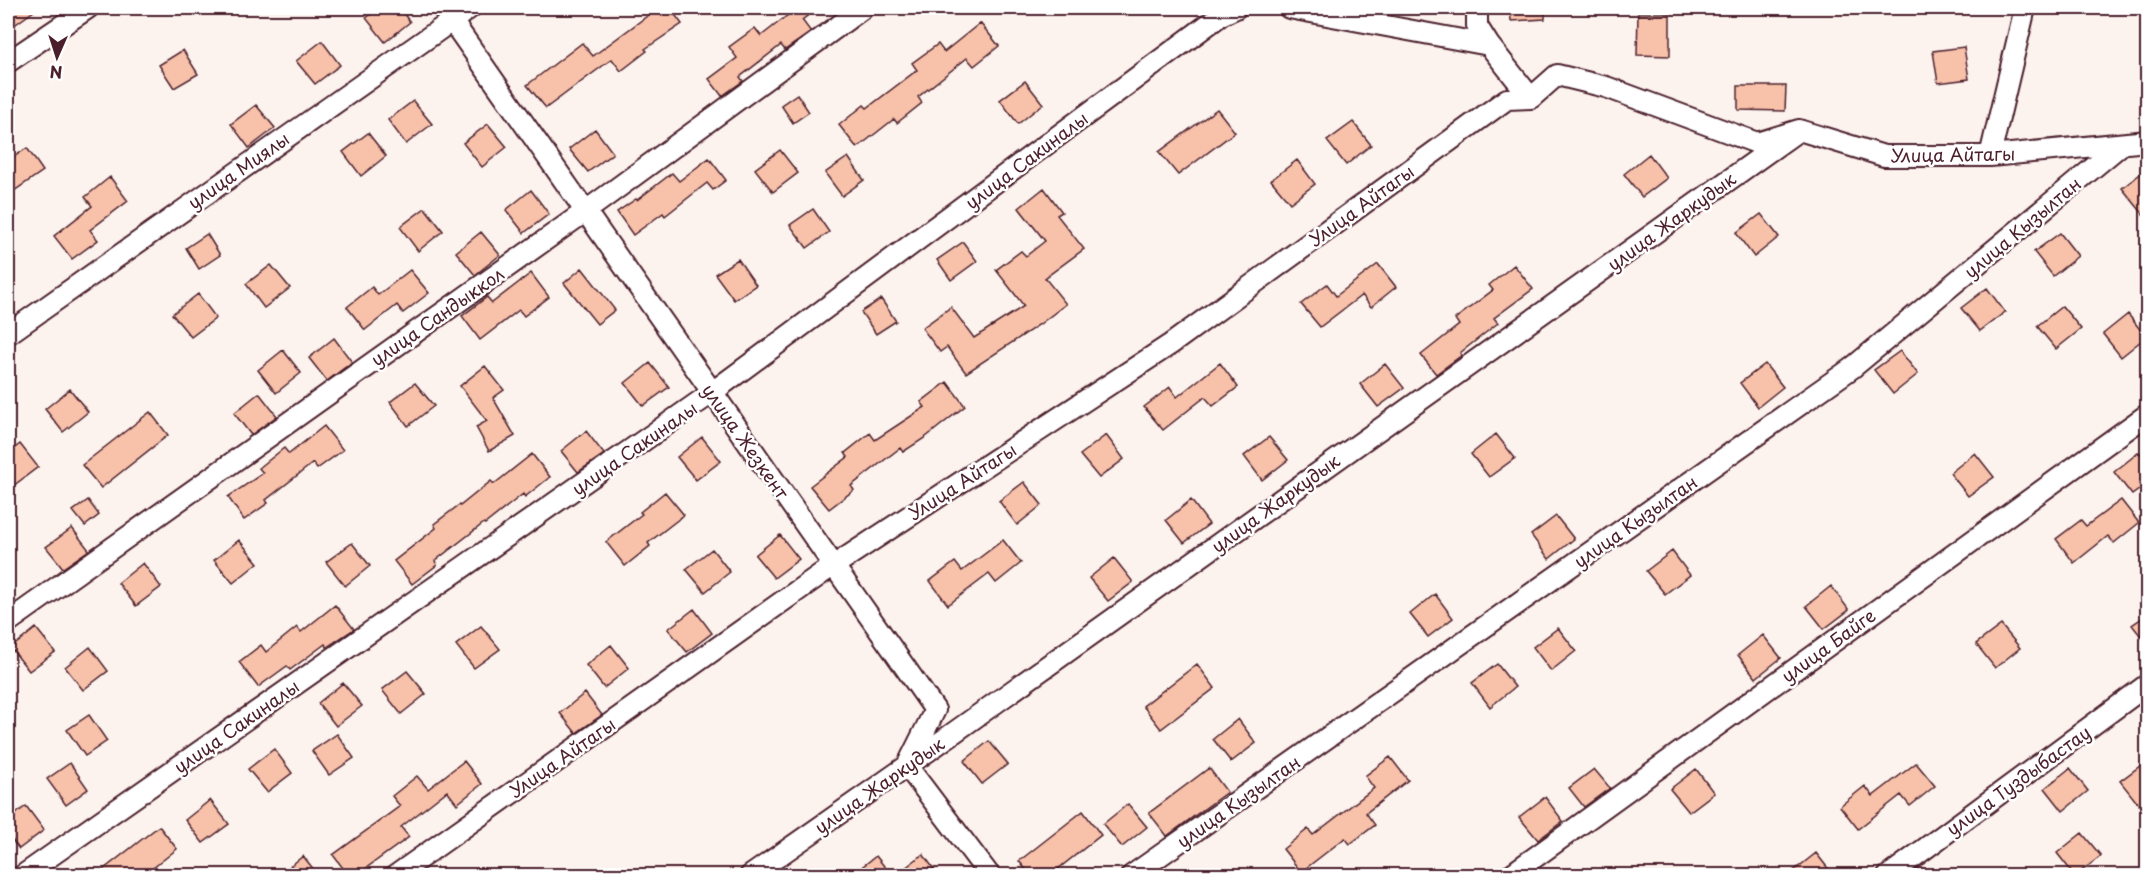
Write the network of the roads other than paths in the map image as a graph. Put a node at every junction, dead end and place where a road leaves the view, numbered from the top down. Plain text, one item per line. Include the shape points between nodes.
1 (88, 8) edge
2 (470, 8) edge
3 (863, 8) edge
4 (1236, 8) edge
5 (1289, 8) edge
6 (1477, 8) edge
7 (2025, 8) edge
8 (447, 13) edge
9 (1489, 45) junction
10 (8, 62) edge
11 (1531, 98) junction
12 (1799, 130) junction
13 (2148, 141) edge
14 (2122, 144) junction
15 (1990, 156) junction
16 (586, 211) junction
17 (8, 334) edge
18 (712, 392) junction
19 (2148, 414) edge
20 (834, 566) junction
21 (8, 622) edge
22 (2148, 684) edge
23 (907, 766) junction
24 (22, 876) edge
25 (395, 876) edge
26 (750, 876) edge
27 (990, 876) edge
28 (1131, 876) edge
29 (1509, 876) edge
30 (1888, 876) edge

1 - 10 street
2 - 8 street, улица Миялы
3 - 16 street, улица Сандыккол
4 - 18 street, улица Сакиналы via 1221,15
5 - 9 street
6 - 9 street via 1477,26
7 - 15 street
8 - 16 street, улица Жезкент
8 - 17 street, улица Миялы
9 - 11 street
11 - 12 street via 1557,75 1606,87 1757,143
11 - 20 street, Улица Айтагы via 1507,99 1171,344
12 - 15 street, Улица Айтагы via 1884,156
12 - 23 street, улица Жаркудык
13 - 14 street, Улица Айтагы
14 - 15 street, Улица Айтагы
14 - 28 street, улица Кызылтан via 1852,368
16 - 18 street, улица Жезкент
16 - 21 street, улица Сандыккол
18 - 20 street, улица Жезкент
18 - 24 street, улица Сакиналы
19 - 29 street, улица Байге
20 - 23 street, улица Жезкент via 935,710
20 - 25 street, Улица Айтагы
22 - 30 street, улица Туздыбастау
23 - 26 street, улица Жаркудык
23 - 27 street

